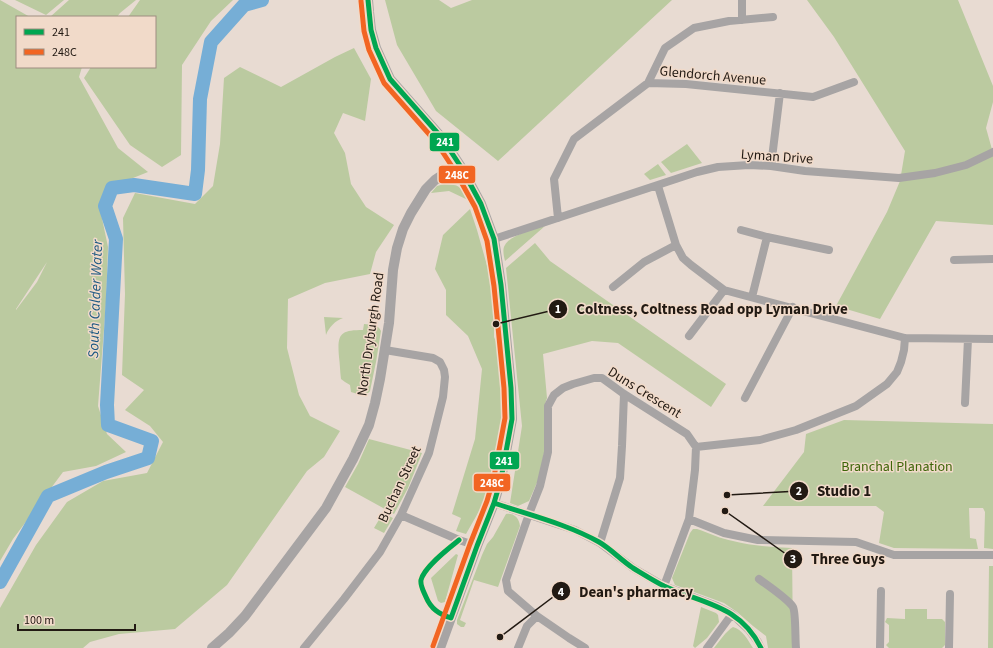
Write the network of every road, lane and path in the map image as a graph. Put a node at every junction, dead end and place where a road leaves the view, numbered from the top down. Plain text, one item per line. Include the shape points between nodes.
1 (368, 0) edge
2 (742, 0) edge
3 (774, 18) dead end
4 (742, 20) junction
5 (854, 82) dead end
6 (648, 83) junction
7 (780, 93) junction
8 (993, 152) edge
9 (771, 166) junction
10 (461, 167) junction
11 (658, 186) junction
12 (558, 218) junction
13 (741, 230) dead end
14 (767, 237) junction
15 (494, 239) junction
16 (676, 245) junction
17 (829, 250) dead end
18 (954, 260) dead end
19 (993, 260) edge
20 (613, 287) dead end
21 (724, 290) junction
22 (752, 297) junction
23 (793, 307) junction
24 (689, 336) dead end
25 (905, 338) junction
26 (968, 339) junction
27 (993, 339) edge
28 (385, 350) junction
29 (624, 394) junction
30 (745, 398) dead end
31 (965, 403) dead end
32 (696, 447) junction
33 (494, 503) junction
34 (530, 514) junction
35 (402, 515) junction
36 (689, 519) junction
37 (600, 543) junction
38 (477, 546) junction
39 (993, 555) edge
40 (759, 579) dead end
41 (664, 586) junction
42 (881, 591) dead end
43 (950, 594) dead end
44 (732, 614) junction
45 (537, 616) junction
46 (212, 648) edge
47 (304, 648) edge
48 (440, 648) edge
49 (518, 648) edge
50 (585, 648) edge
51 (707, 648) edge
52 (761, 648) edge
53 (796, 648) edge
54 (880, 648) edge
55 (949, 648) edge

1 - 10 street via 376,48 390,79 442,138
2 - 4 street
3 - 4 street
4 - 6 street via 729,20 694,28 665,48
5 - 7 street, Glendorch Avenue via 813,97
6 - 7 street, Glendorch Avenue
6 - 12 street, Glendorch Avenue via 574,139 554,179
7 - 9 street
8 - 9 street, Lyman Drive via 966,165 899,178 805,172
9 - 11 street, Lyman Drive via 750,164 718,167
10 - 15 street via 481,204
10 - 28 street, North Dryburgh Road via 444,174 426,189 403,229 393,270
11 - 12 street, Lyman Drive
11 - 16 street
12 - 15 street, Lyman Drive
13 - 14 street
14 - 17 street
14 - 22 street
15 - 33 street via 501,285 512,419 501,480
16 - 20 street via 644,262
16 - 21 street via 683,258
18 - 19 street
21 - 22 street
21 - 24 street
22 - 23 street
23 - 25 street
23 - 30 street
25 - 26 street
25 - 32 street via 897,372 887,384 856,406 796,430 760,440
26 - 27 street
26 - 31 street
28 - 35 street, Buchan Street via 433,358 440,362 445,377 443,397 429,453
28 - 46 street, North Dryburgh Road via 369,425 326,508 245,616
29 - 32 street, Duns Crescent via 687,434
29 - 34 street, Duns Crescent via 602,378 594,378 563,388 554,395 548,406 548,452
29 - 37 street via 620,478
32 - 36 street
33 - 34 street
33 - 38 street
34 - 37 street via 575,530
34 - 45 street, Duns Crescent via 506,580 508,591
35 - 38 street
35 - 47 street, Buchan Street via 380,552
36 - 39 street via 724,533 758,540 856,542 894,555
36 - 41 street
37 - 41 street via 633,568
38 - 48 street
40 - 53 street via 793,608
41 - 44 street
42 - 54 street
43 - 55 street
44 - 51 street
44 - 52 street via 749,630
45 - 49 street via 527,626
45 - 50 street, Duns Crescent

